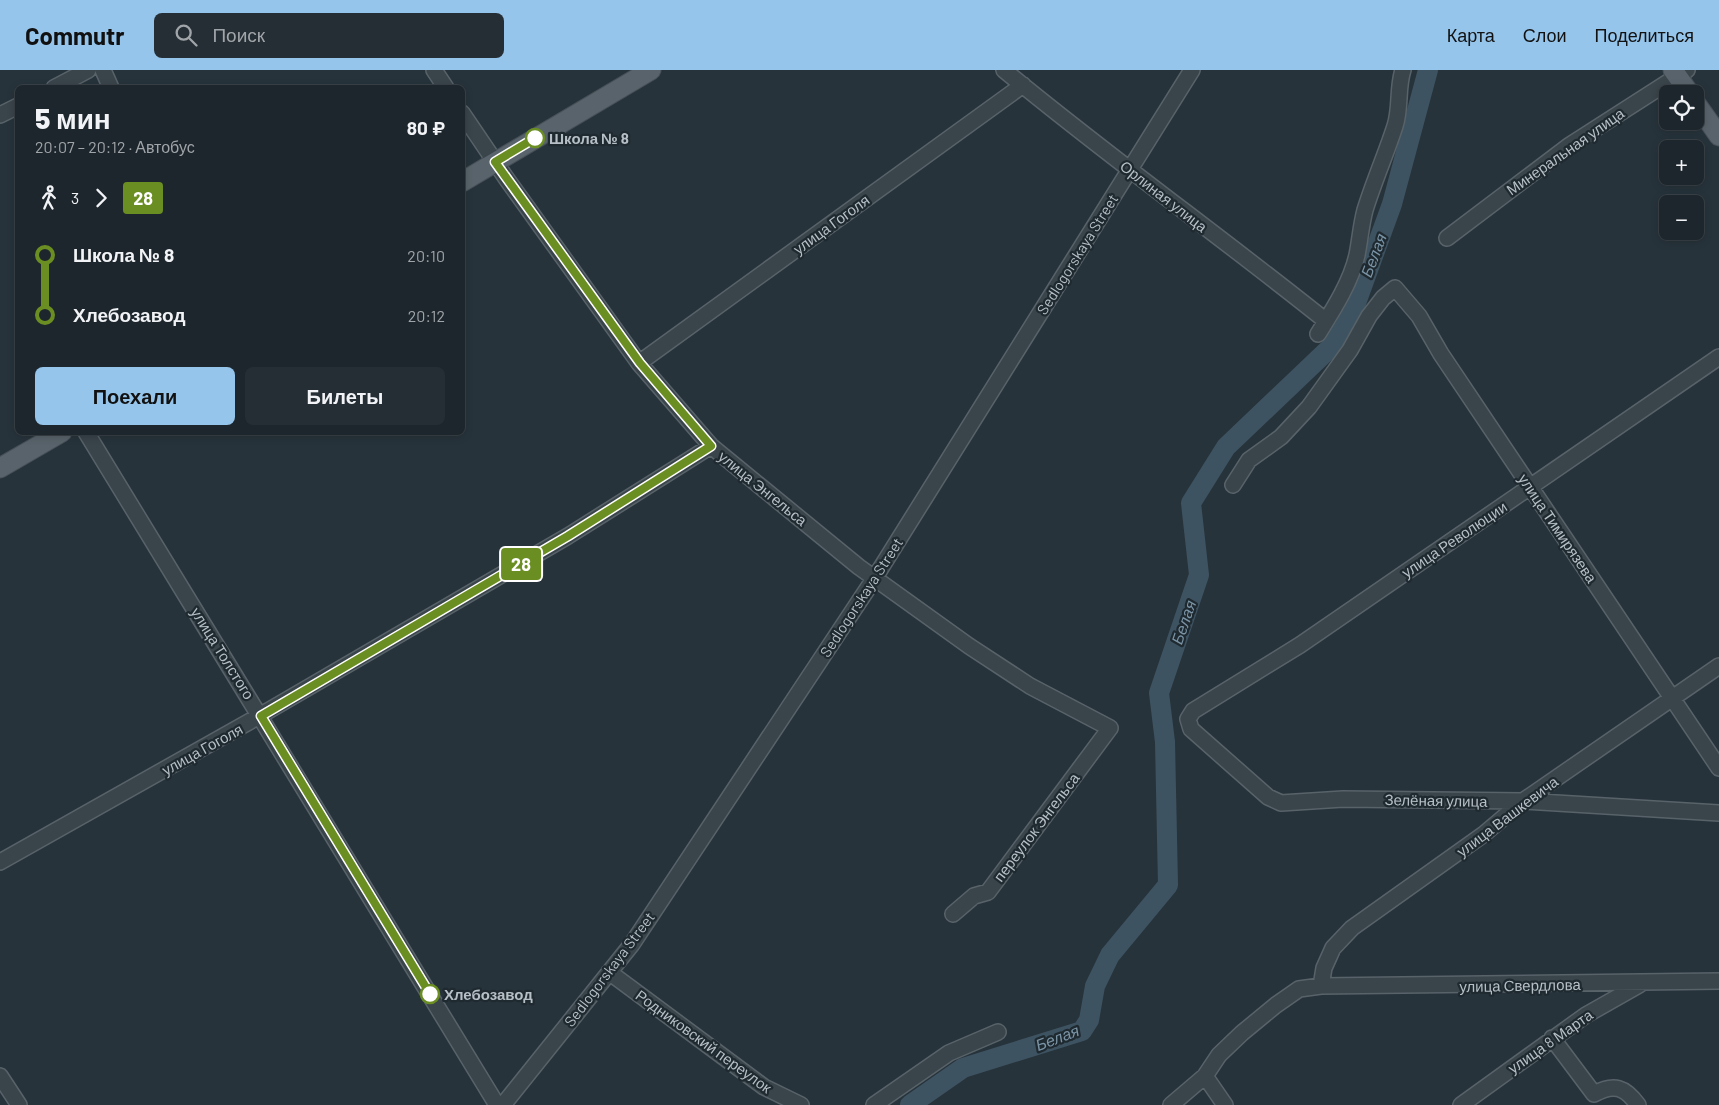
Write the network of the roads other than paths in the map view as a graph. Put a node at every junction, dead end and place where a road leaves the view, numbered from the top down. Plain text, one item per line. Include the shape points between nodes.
1 (88, 70) edge
2 (102, 70) edge
3 (434, 70) edge
4 (651, 70) edge
5 (1004, 70) edge
6 (1192, 70) edge
7 (1403, 70) edge
8 (1679, 72) edge
9 (60, 85) edge
10 (110, 85) edge
11 (444, 85) edge
12 (1686, 85) edge
13 (1023, 86) junction
14 (15, 108) edge
15 (0, 115) edge
16 (1704, 115) edge
17 (465, 117) edge
18 (1719, 136) edge
19 (495, 162) junction
20 (1130, 170) junction
21 (465, 180) edge
22 (1447, 238) dead end
23 (1719, 357) edge
24 (640, 363) junction
25 (57, 435) edge
26 (88, 435) edge
27 (711, 446) junction
28 (0, 468) edge
29 (1233, 485) dead end
30 (1530, 487) junction
31 (874, 579) junction
32 (1719, 666) edge
33 (1672, 698) junction
34 (261, 716) junction
35 (1188, 719) joint
36 (1110, 728) joint
37 (1719, 768) edge
38 (1523, 802) junction
39 (1719, 813) edge
40 (0, 862) edge
41 (952, 914) dead end
42 (609, 972) junction
43 (1719, 981) edge
44 (1642, 983) junction
45 (1321, 986) junction
46 (998, 1032) dead end
47 (1552, 1038) junction
48 (0, 1076) edge
49 (1205, 1076) junction
50 (19, 1105) edge
51 (497, 1105) edge
52 (503, 1105) edge
53 (801, 1105) edge
54 (874, 1105) edge
55 (1171, 1105) edge
56 (1225, 1105) edge
57 (1461, 1105) edge
58 (1638, 1105) edge

1 - 9 street
2 - 10 street
3 - 11 street
4 - 19 main road
5 - 13 street, Орлиная улица
6 - 20 street, Sedlogorskaya Street
7 - 20 street, Орлиная улица via 1398,84 1395,125 1365,209 1357,255 1322,327
8 - 12 main road
8 - 22 street, Минеральная улица via 1570,145
13 - 20 street, Орлиная улица
13 - 24 street, улица Гоголя
14 - 15 street
16 - 18 main road
17 - 19 street, улица Энгельса
19 - 21 main road
19 - 24 street, улица Энгельса
20 - 31 street, Sedlogorskaya Street
23 - 30 street, улица Революции
24 - 27 street, улица Энгельса
25 - 28 main road
26 - 34 street, улица Толстого
27 - 31 street, улица Энгельса
27 - 34 street, улица Гоголя via 568,536
29 - 30 street, улица Тимирязева via 1249,460 1281,437 1309,408 1350,350 1369,316 1395,288 1419,316
30 - 33 street, улица Тимирязева
30 - 35 street, улица Революции via 1300,645 1193,711
31 - 36 street, улица Энгельса via 1021,680
31 - 42 street, Sedlogorskaya Street via 632,944
32 - 33 street, улица Вашкевича
33 - 37 street, улица Тимирязева
33 - 38 street, улица Вашкевича
34 - 40 street, улица Гоголя
34 - 51 street, улица Толстого
35 - 38 street, Зелёная улица via 1191,729 1268,798 1281,803 1343,799
36 - 41 street, переулок Энгельса via 988,892 974,896
38 - 39 street, Зелёная улица
38 - 45 street, улица Вашкевича via 1484,834 1352,928 1333,948 1324,968
42 - 52 street, Sedlogorskaya Street
42 - 53 street, Родниковский переулок via 764,1087
43 - 44 street, улица Свердлова
44 - 45 street, улица Свердлова
44 - 47 street, улица 8 Марта via 1606,1002
45 - 49 street, улица Свердлова via 1299,989 1276,1005 1218,1055
46 - 54 street via 949,1052
47 - 57 street, улица 8 Марта
47 - 58 street via 1594,1094 1607,1087 1618,1088 1628,1093
48 - 50 street
49 - 55 street, улица Свердлова
49 - 56 street

